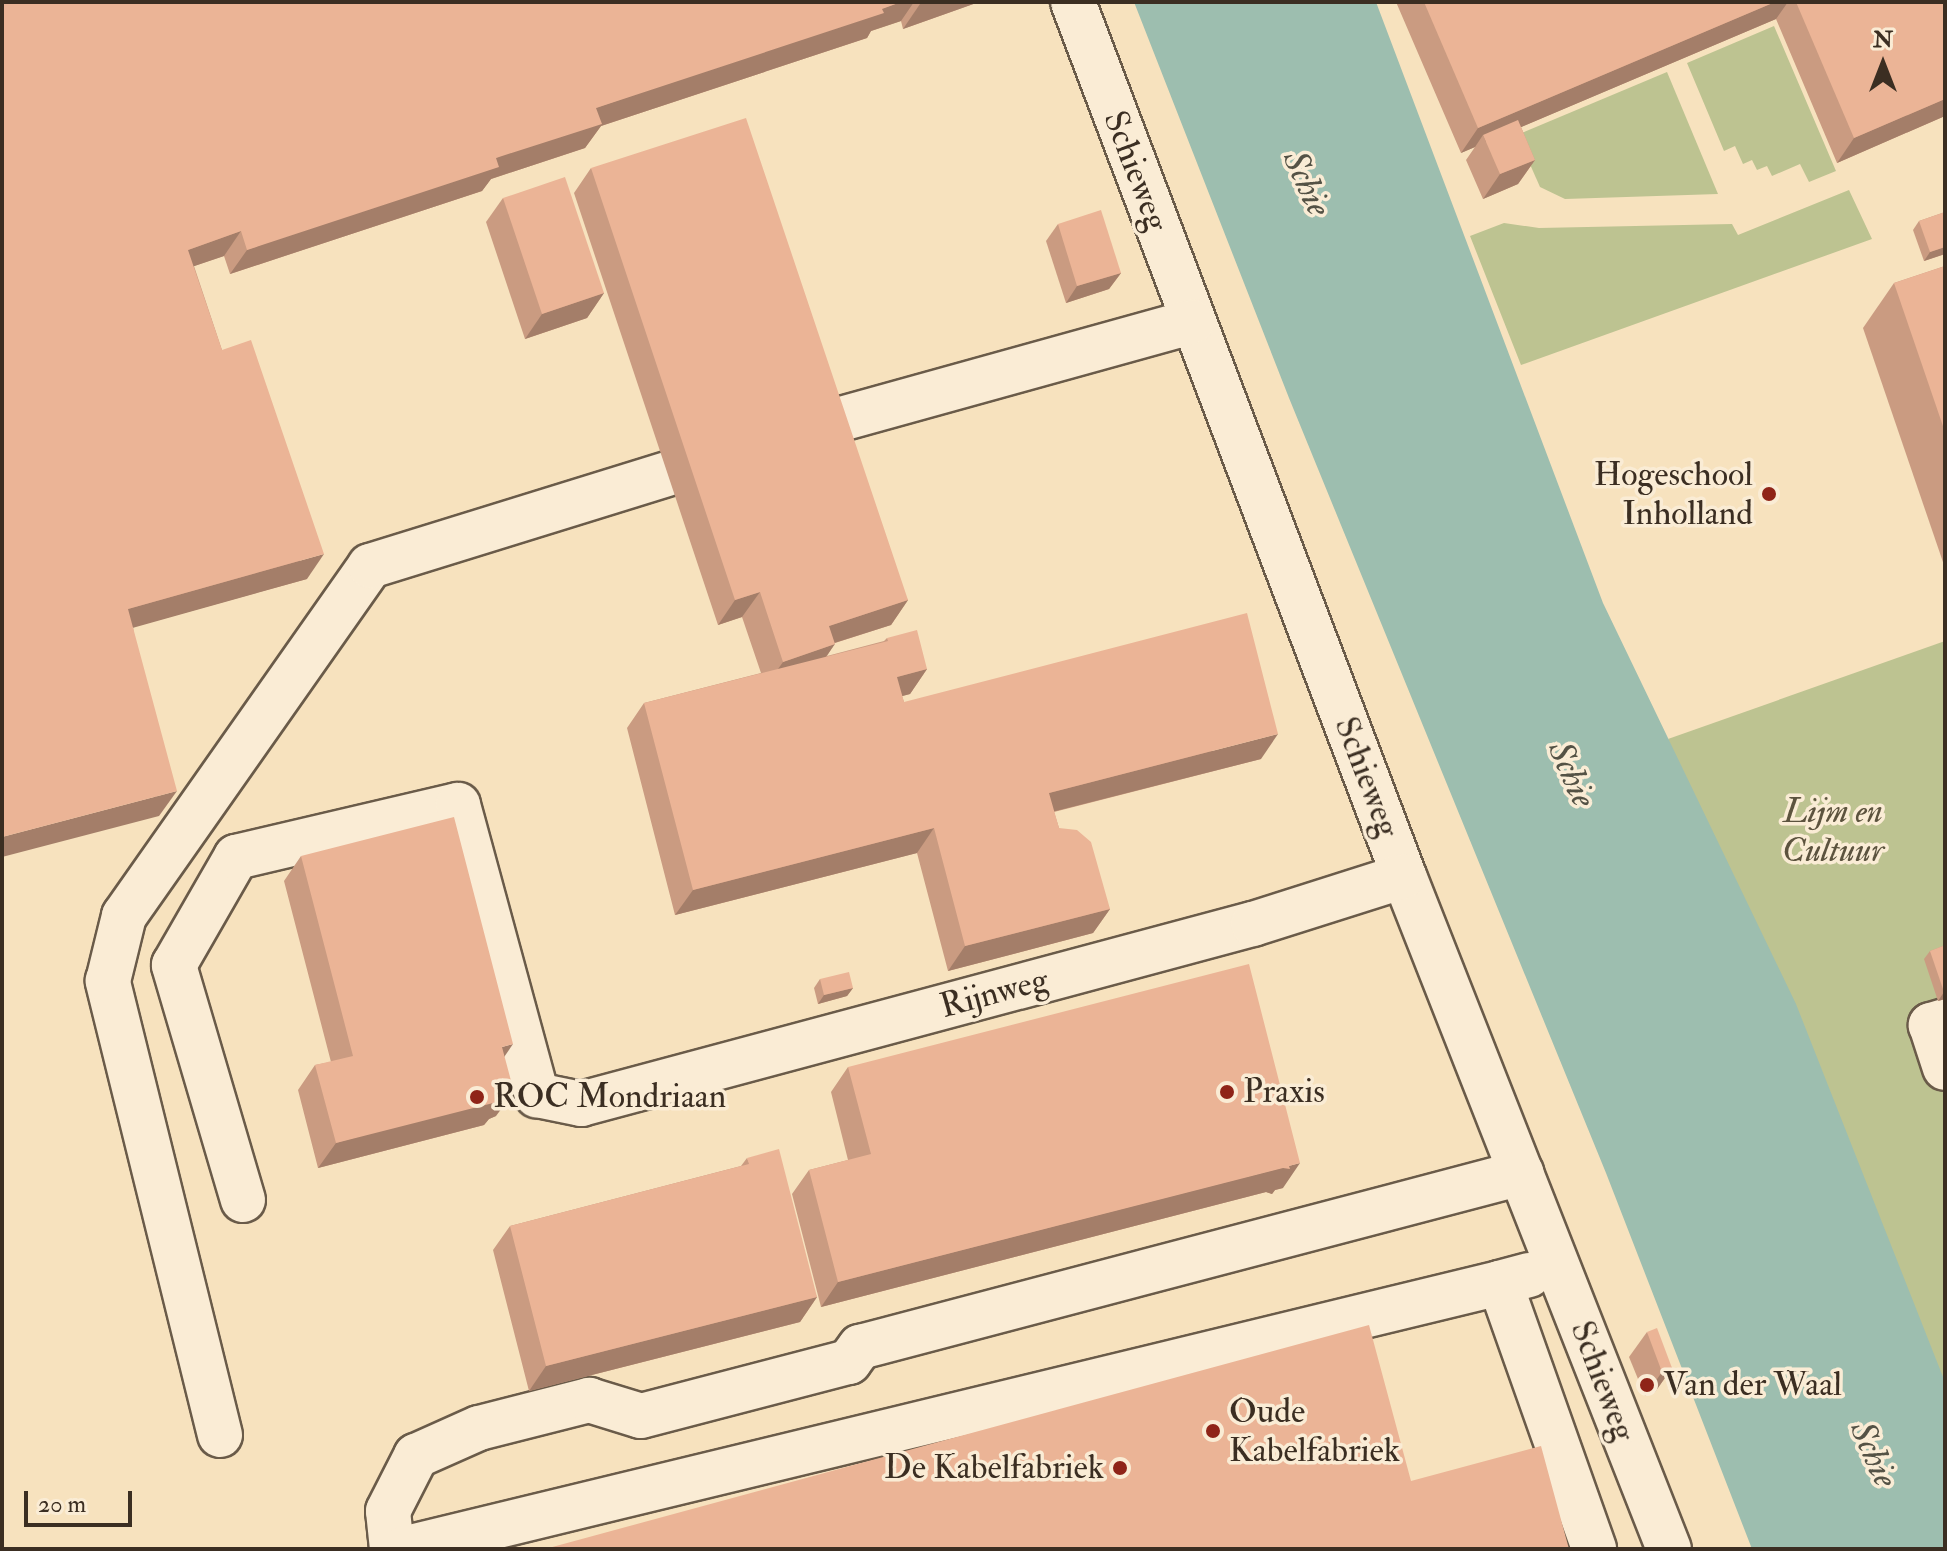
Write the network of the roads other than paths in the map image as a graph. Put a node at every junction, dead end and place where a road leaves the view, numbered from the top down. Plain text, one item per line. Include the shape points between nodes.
1 (1073, 2) edge
2 (1192, 322) junction
3 (823, 424) edge
4 (667, 474) dead end
5 (1404, 876) junction
6 (1945, 1021) edge
7 (1945, 1068) edge
8 (1521, 1173) junction
9 (243, 1200) dead end
10 (1558, 1267) junction
11 (1500, 1283) junction
12 (220, 1435) dead end
13 (821, 1450) junction
14 (831, 1492) edge
15 (392, 1549) edge
16 (403, 1549) edge
17 (1594, 1549) edge
18 (1669, 1549) edge

1 - 2 street, Schieweg
2 - 3 street
2 - 5 street, Schieweg
4 - 12 street via 370,566 124,916 108,981
5 - 8 street, Schieweg
5 - 9 street, Rijnweg via 1253,924 581,1104 537,1095 458,805 236,857 174,965
6 - 7 street via 1931,1025
8 - 10 street, Schieweg
8 - 15 street via 860,1347 849,1362 641,1416 589,1400 479,1428 416,1456 388,1511
10 - 11 street
10 - 18 street, Schieweg
11 - 13 street
11 - 17 street
13 - 14 street
13 - 16 street

